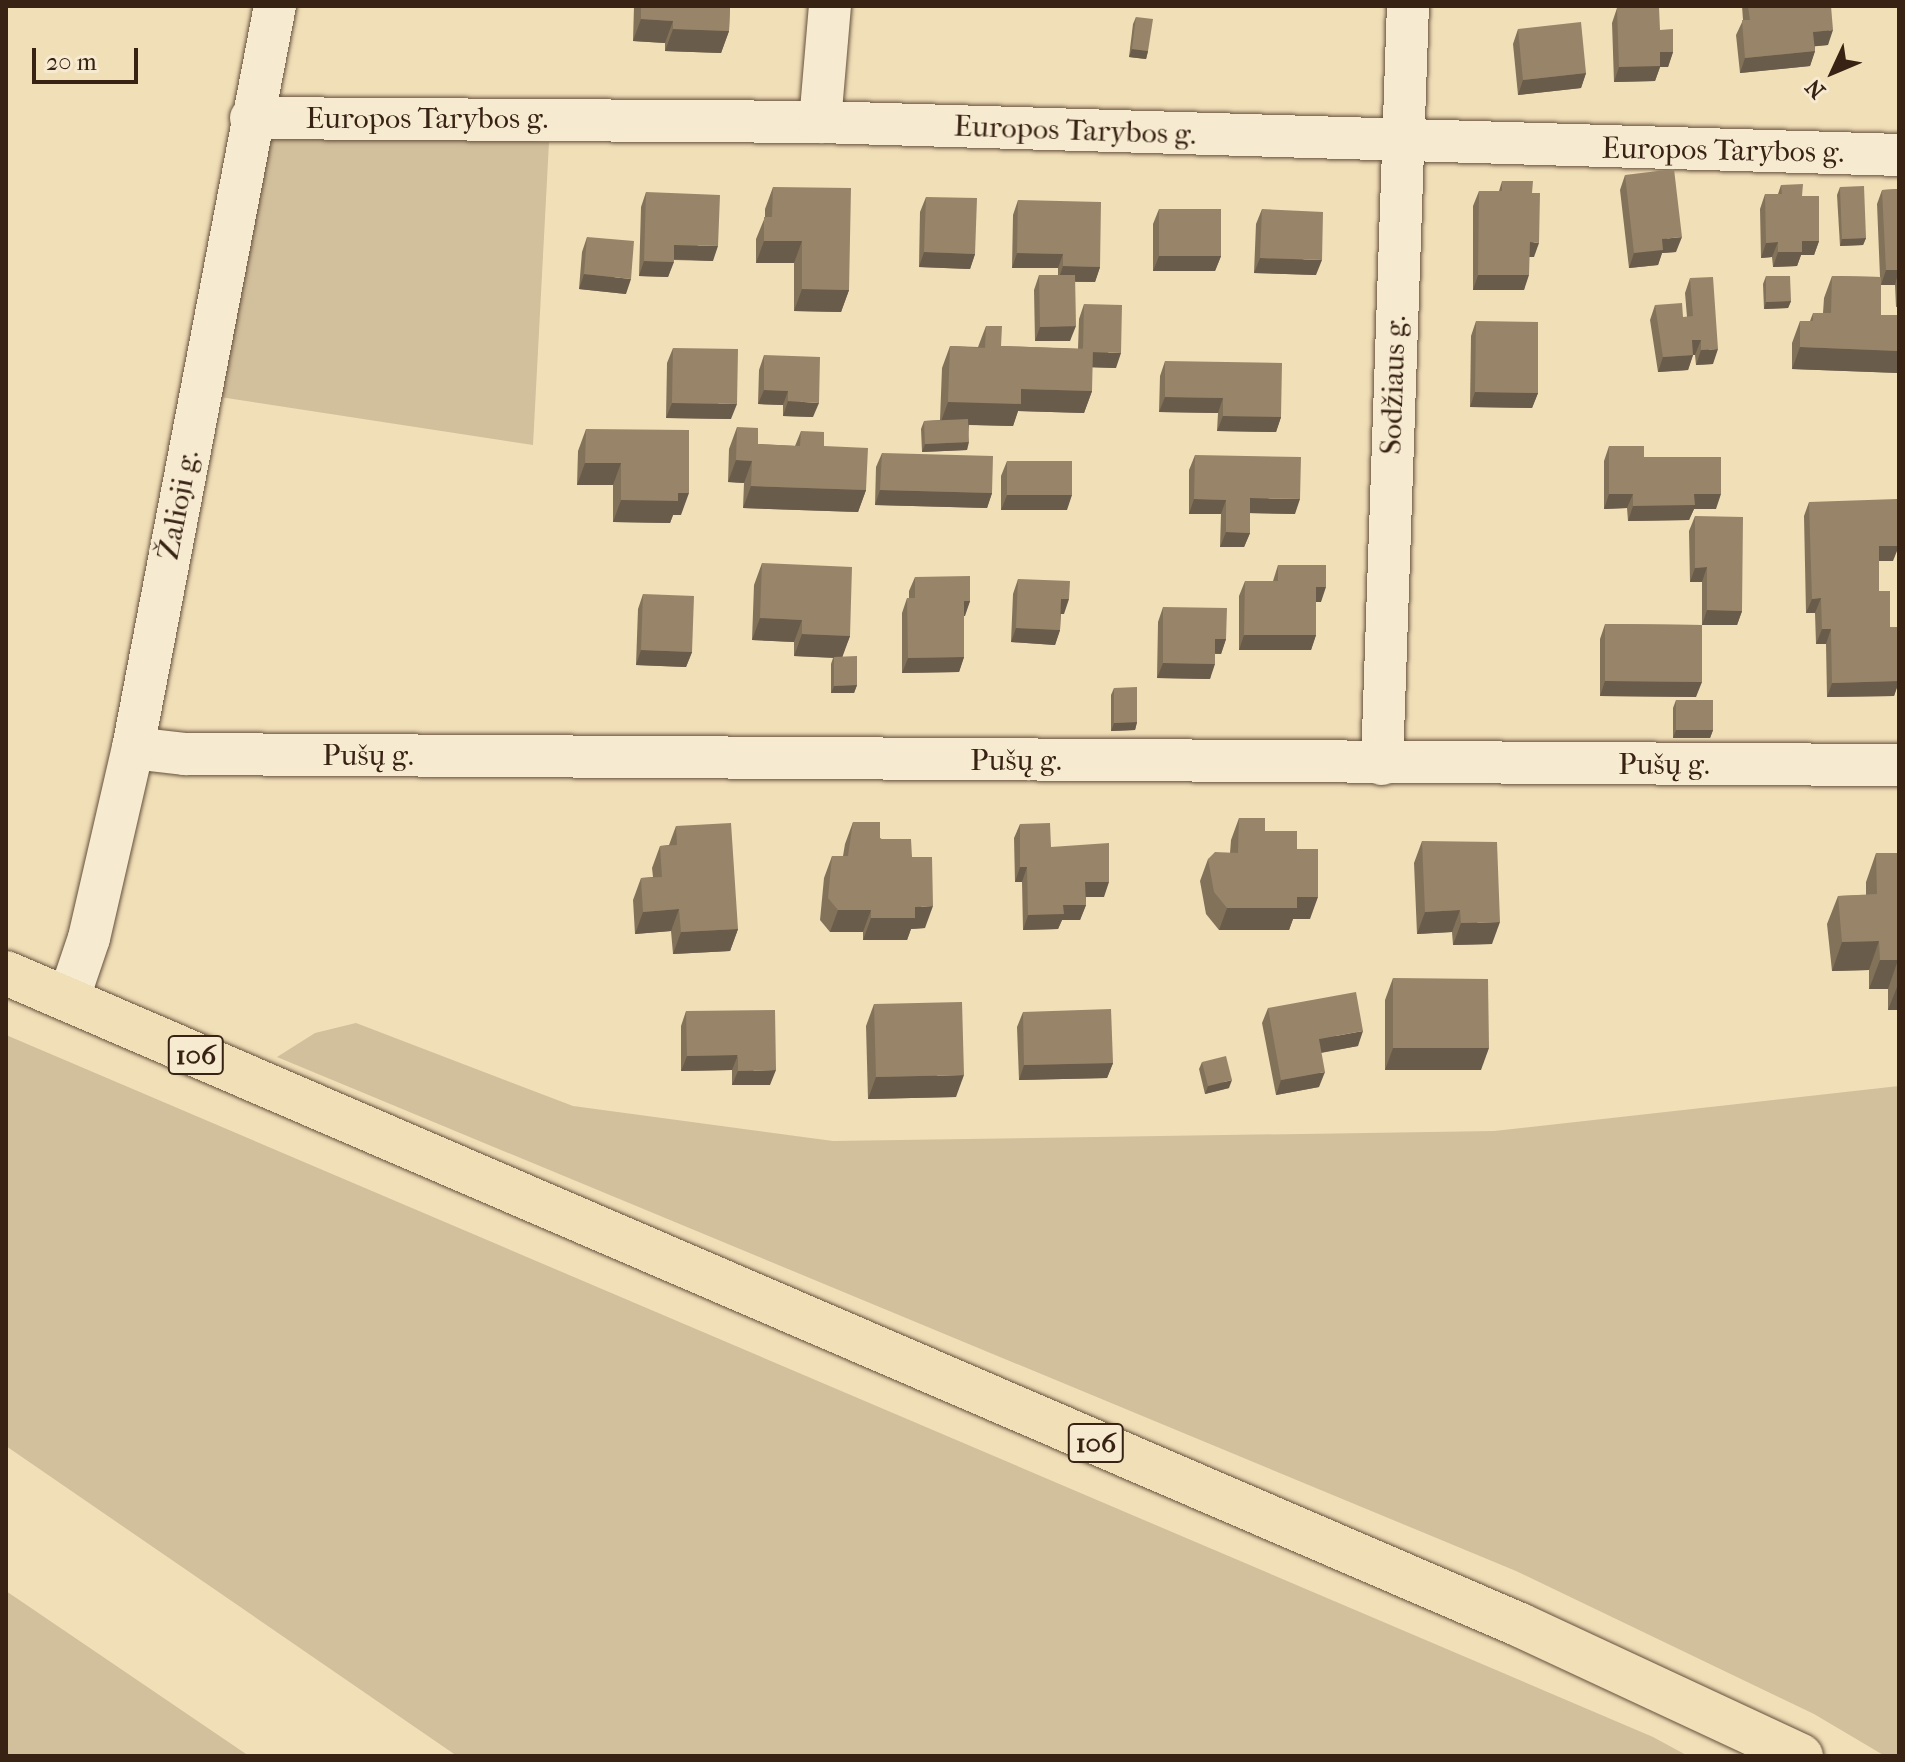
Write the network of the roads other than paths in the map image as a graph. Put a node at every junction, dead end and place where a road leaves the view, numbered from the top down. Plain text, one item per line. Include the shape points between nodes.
1 (275, 6) edge
2 (830, 6) edge
3 (1408, 6) edge
4 (251, 118) junction
5 (820, 122) junction
6 (1402, 144) junction
7 (1899, 155) edge
8 (133, 748) junction
9 (1382, 764) junction
10 (1899, 765) edge
11 (6, 973) edge
12 (68, 1000) junction
13 (1801, 1756) edge

1 - 4 street, Žalioji g.
2 - 5 street
3 - 6 street, Sodžiaus g.
4 - 5 street, Europos Tarybos g.
4 - 8 street, Žalioji g.
5 - 6 street, Europos Tarybos g.
6 - 7 street, Europos Tarybos g.
6 - 9 street, Sodžiaus g.
8 - 9 street, Pušų g. via 185,754
8 - 12 street, Žalioji g. via 89,938
9 - 10 street, Pušų g.
11 - 12 main road, 106
12 - 13 main road, 106 via 1520,1625

